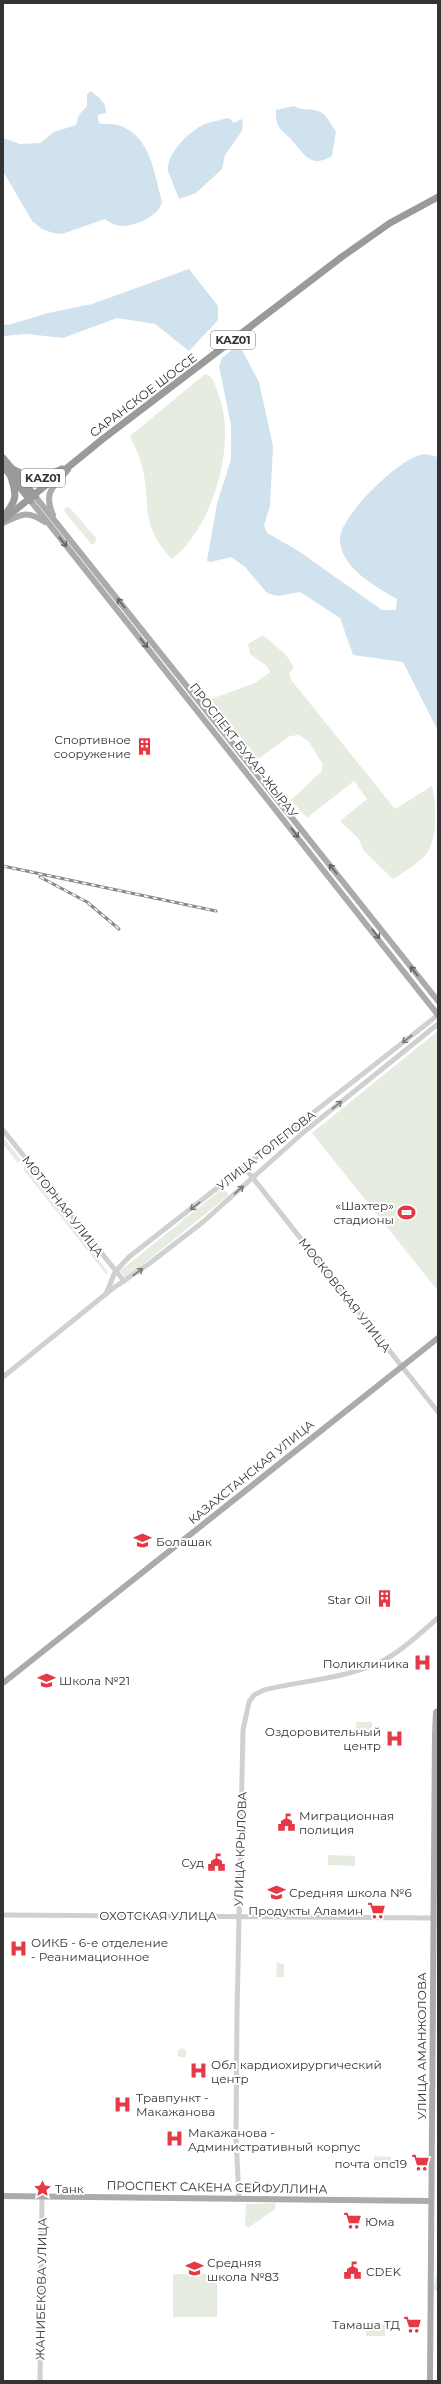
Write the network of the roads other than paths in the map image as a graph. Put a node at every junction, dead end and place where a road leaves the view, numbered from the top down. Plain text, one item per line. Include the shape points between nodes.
1 (438, 197) edge
2 (3, 458) edge
3 (73, 464) junction
4 (3, 466) edge
5 (11, 472) junction
6 (33, 498) junction
7 (3, 517) edge
8 (3, 522) edge
9 (56, 522) junction
10 (49, 524) junction
11 (320, 859) junction
12 (438, 1001) edge
13 (438, 1015) edge
14 (438, 1024) edge
15 (3, 1130) edge
16 (245, 1168) junction
17 (253, 1178) junction
18 (115, 1272) junction
19 (124, 1281) junction
20 (106, 1294) junction
21 (438, 1338) edge
22 (401, 1367) junction
23 (3, 1377) edge
24 (438, 1412) edge
25 (438, 1618) edge
26 (3, 1683) edge
27 (437, 1711) edge
28 (3, 1915) edge
29 (238, 1916) junction
30 (433, 1918) junction
31 (3, 2196) edge
32 (42, 2196) junction
33 (239, 2198) junction
34 (431, 2201) junction
35 (40, 2381) edge
36 (430, 2381) edge

1 - 3 highway, САРАНСКОЕ ШОССЕ / KAZ01 via 390,223 343,256
2 - 5 highway, KАZ01
3 - 5 highway, KАZ01 via 39,479
3 - 6 highway, САРАНСКОЕ ШОССЕ / KAZ01
3 - 9 main road via 49,492 48,502
4 - 5 highway, KАZ01
5 - 6 highway, KАZ01
5 - 7 highway via 16,493 14,503
6 - 8 highway, САРАНСКОЕ ШОССЕ
6 - 9 main road, ПРОСПЕКТ БУХАР-ЖЫРАУ
6 - 10 main road, ПРОСПЕКТ БУХАР-ЖЫРАУ
8 - 10 main road via 23,514 34,515
11 -> 9 main road, ПРОСПЕКТ БУХАР-ЖЫРАУ
10 -> 11 main road, ПРОСПЕКТ БУХАР-ЖЫРАУ
12 -> 11 main road, ПРОСПЕКТ БУХАР-ЖЫРАУ
11 -> 13 main road, ПРОСПЕКТ БУХАР-ЖЫРАУ
13 -> 16 street, УЛИЦА ТОЛЕПОВА
17 -> 14 street, УЛИЦА ТОЛЕПОВА via 305,1131
15 - 18 street, МОТОРНАЯ УЛИЦА
16 - 17 street, МОСКОВСКАЯ УЛИЦА
16 -> 18 street, УЛИЦА ТОЛЕПОВА via 129,1257
19 -> 17 street, УЛИЦА ТОЛЕПОВА via 203,1222
17 - 22 street, МОСКОВСКАЯ УЛИЦА
18 - 19 street, МОТОРНАЯ УЛИЦА
18 - 20 street, УЛИЦА ТОЛЕПОВА
19 - 20 street, УЛИЦА ТОЛЕПОВА
20 - 23 street, УЛИЦА ТОЛЕПОВА
21 - 22 main road, КАЗАХСТАНСКАЯ УЛИЦА
22 - 24 street, МОСКОВСКАЯ УЛИЦА
22 - 26 main road, КАЗАХСТАНСКАЯ УЛИЦА
25 - 29 street, УЛИЦА КРЫЛОВА via 394,1654 374,1665 264,1690 251,1699 245,1712 243,1730
27 - 30 main road, УЛИЦА АМАНЖОЛОВА
28 - 29 street, ОХОТСКАЯ УЛИЦА
29 - 30 street, ОХОТСКАЯ УЛИЦА
29 - 33 street, УЛИЦА КРЫЛОВА via 236,2138
30 - 34 main road, УЛИЦА АМАНЖОЛОВА
31 - 32 main road, ПРОСПЕКТ САКЕНА СЕЙФУЛЛИНА
32 - 33 main road, ПРОСПЕКТ САКЕНА СЕЙФУЛЛИНА
32 - 35 street, ЖАНИБЕКОВА УЛИЦА
33 - 34 main road, ПРОСПЕКТ САКЕНА СЕЙФУЛЛИНА
34 - 36 main road, УЛИЦА АМАНЖОЛОВА

